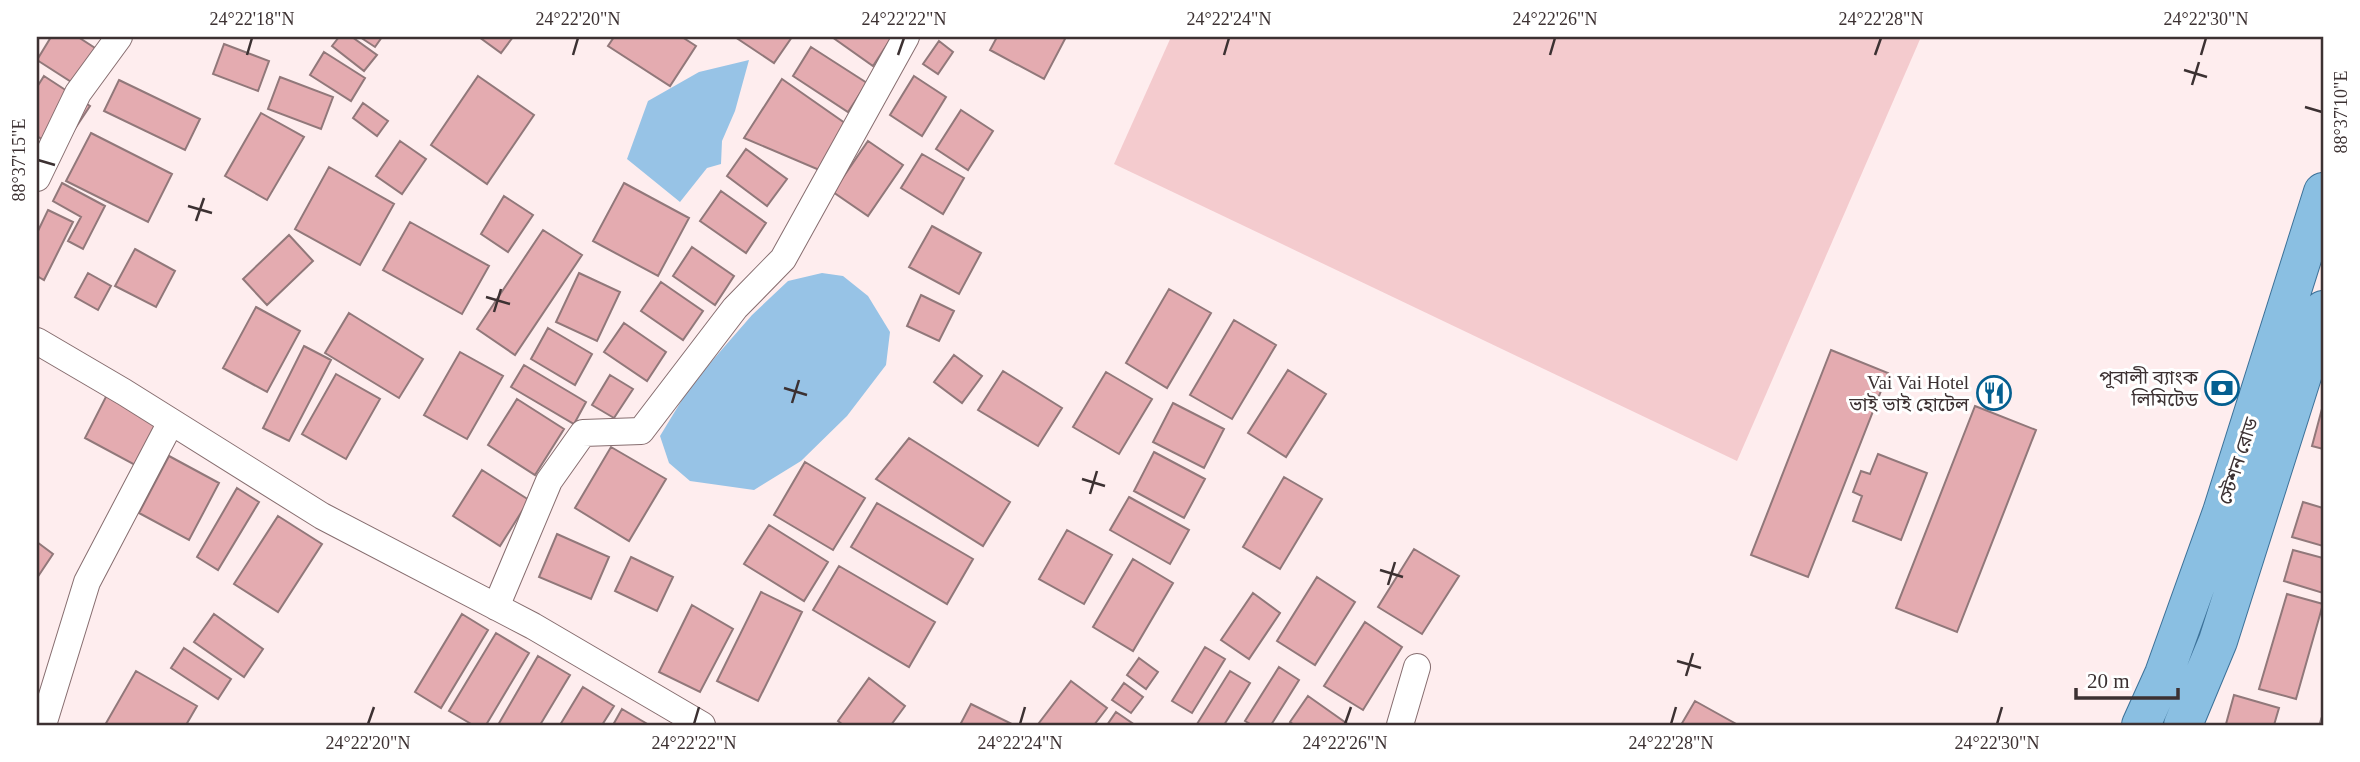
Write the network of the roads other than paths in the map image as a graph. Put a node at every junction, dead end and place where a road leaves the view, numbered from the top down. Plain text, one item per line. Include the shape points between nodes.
1 (119, 37) edge
2 (906, 37) edge
3 (37, 178) edge
4 (2323, 192) edge
5 (2323, 310) edge
6 (37, 341) edge
7 (171, 422) junction
8 (496, 607) junction
9 (1417, 667) dead end
10 (43, 725) edge
11 (702, 725) edge
12 (1400, 725) edge
13 (2141, 725) edge
14 (2183, 725) edge

1 - 3 street via 78,93
2 - 8 street via 783,259 735,308 641,431 583,433 555,471
4 - 13 main road, স্টেশন রোড via 2222,512
5 - 14 main road, স্টেশন রোড via 2218,641
6 - 7 street
7 - 8 street via 322,516
7 - 10 street via 87,582
8 - 11 street
9 - 12 street

